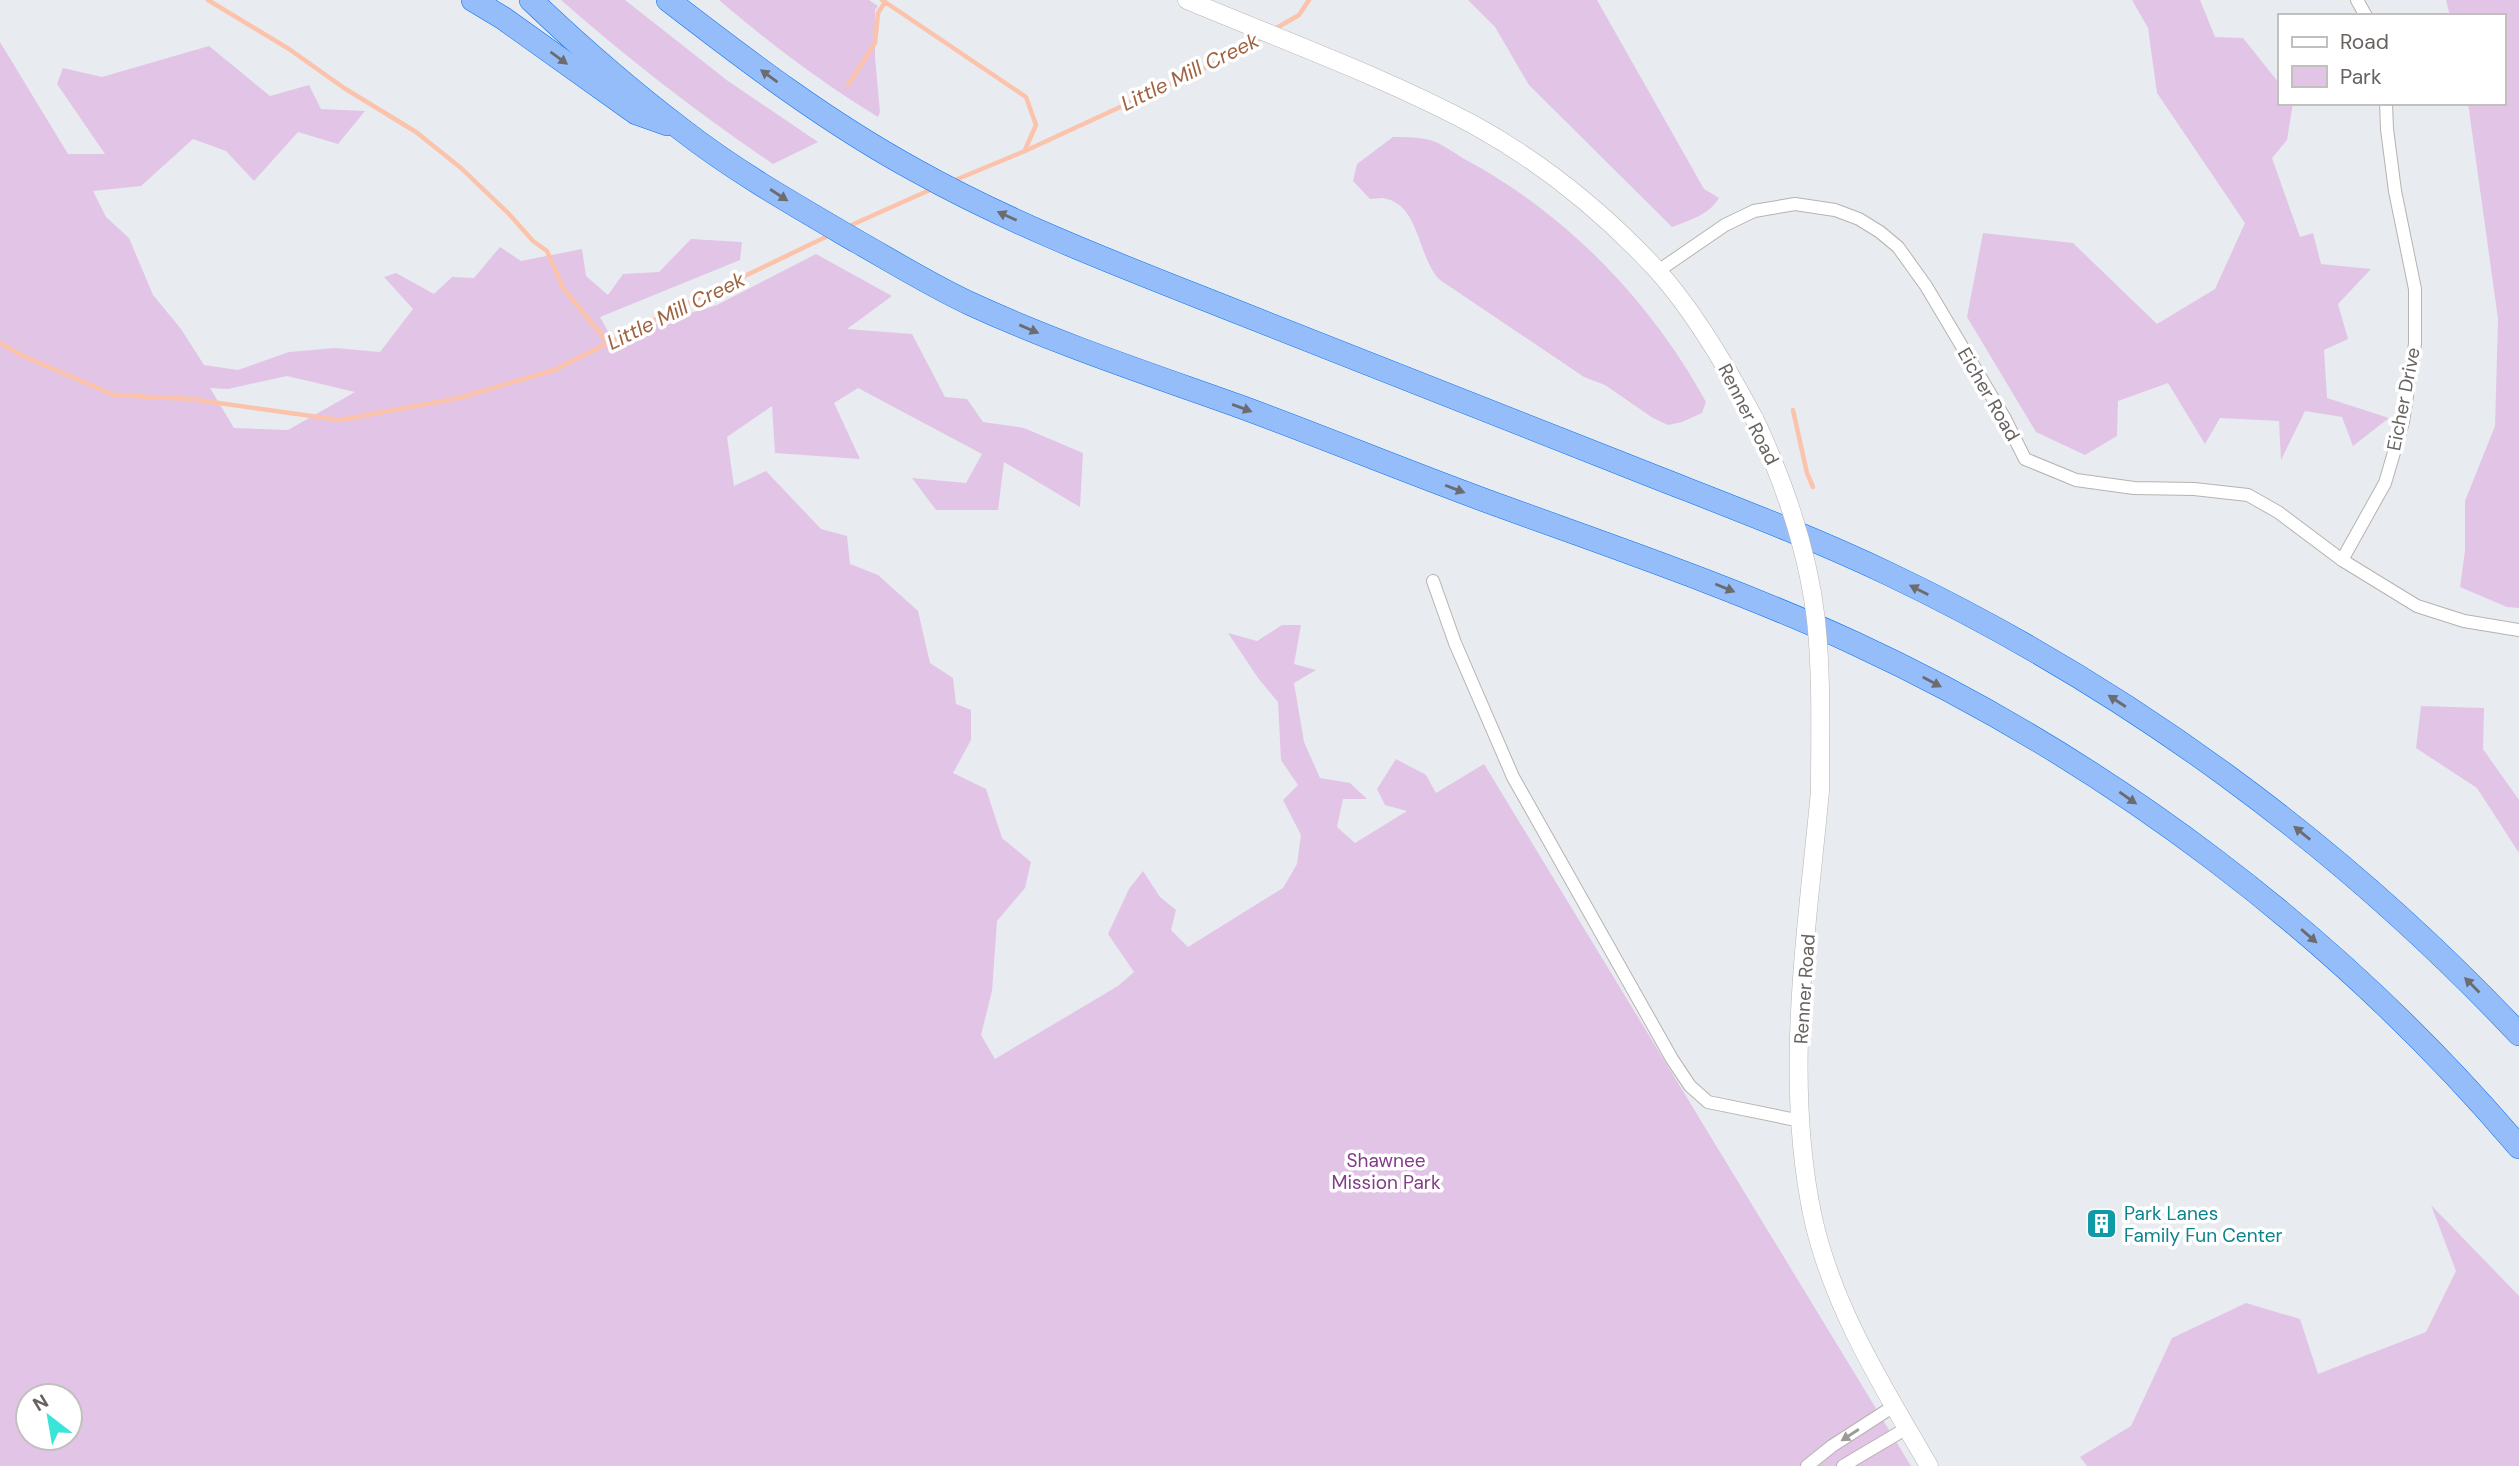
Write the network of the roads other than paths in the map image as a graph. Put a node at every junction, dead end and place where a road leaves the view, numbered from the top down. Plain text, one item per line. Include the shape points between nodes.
1 (473, 0) edge
2 (531, 0) edge
3 (668, 0) edge
4 (681, 0) edge
5 (1186, 0) edge
6 (695, 21) junction
7 (2386, 105) edge
8 (681, 129) junction
9 (1658, 271) junction
10 (2342, 560) junction
11 (1433, 581) dead end
12 (2519, 630) edge
13 (2519, 1034) edge
14 (1801, 1121) junction
15 (2519, 1147) edge
16 (1894, 1406) junction
17 (1907, 1428) junction
18 (1807, 1466) edge
19 (1843, 1466) edge
20 (1929, 1466) edge

1 -> 8 highway via 635,113
2 - 8 highway
3 - 6 highway
4 - 6 highway
5 - 9 main road, Renner Road via 1476,126 1573,192
13 -> 6 highway via 2417,931 2255,795 2166,733 2001,632 1888,573 1756,517 1210,302 1002,214 824,116
7 - 10 street, Eicher Drive via 2395,191 2415,289 2413,357 2403,422 2385,483
8 -> 15 highway via 787,201 967,302 1067,345 1662,563 1853,643 1987,711 2180,834 2304,931 2404,1024
9 - 10 street, Eicher Road via 1754,211 1814,205 1859,219 1898,247 1926,286 2025,459 2076,480 2248,495
9 - 14 main road, Renner Road, bridge via 1728,370 1776,465 1816,617 1821,678 1820,791 1800,1021
10 - 12 street, Eicher Road via 2417,606 2464,621
11 - 14 street via 1513,777 1671,1059 1707,1102
14 - 16 main road, Renner Road via 1813,1219 1823,1253 1858,1341
16 - 17 main road, Renner Road
16 -> 18 street
17 - 19 street
17 - 20 main road, Renner Road

